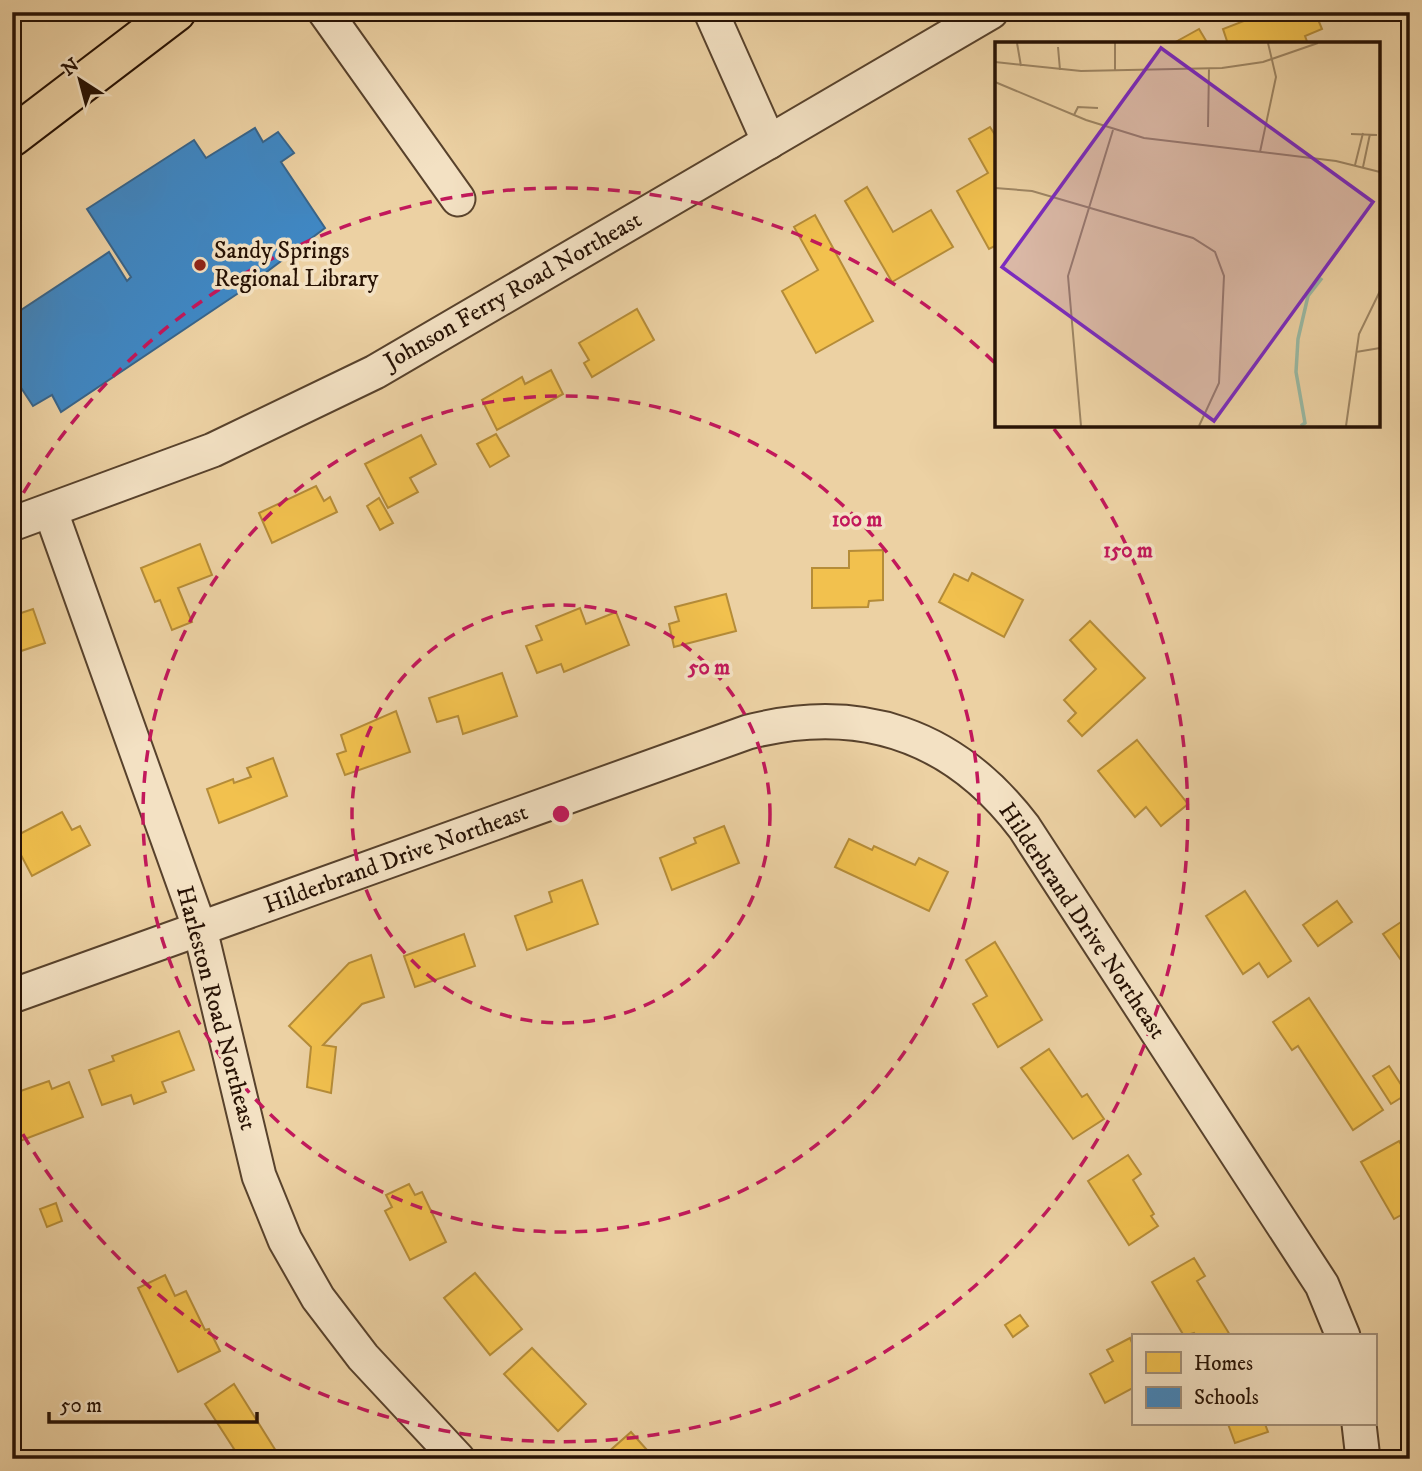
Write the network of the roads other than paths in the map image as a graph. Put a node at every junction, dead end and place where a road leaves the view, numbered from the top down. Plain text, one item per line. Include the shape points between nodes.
1 (176, 12) edge
2 (325, 12) edge
3 (711, 12) edge
4 (992, 12) edge
5 (12, 138) edge
6 (769, 142) junction
7 (458, 199) dead end
8 (51, 512) junction
9 (12, 524) edge
10 (200, 929) junction
11 (12, 996) edge
12 (1342, 1334) edge
13 (1359, 1426) edge
14 (458, 1459) edge
15 (1363, 1459) edge

1 - 5 main road
2 - 7 street
3 - 6 street
4 - 6 street, Johnson Ferry Road Northeast
6 - 8 street, Johnson Ferry Road Northeast via 375,372 213,450
8 - 9 street, Johnson Ferry Road Northeast
8 - 10 street, Harleston Road Northeast
10 - 11 street, Hilderbrand Drive Northeast
10 - 12 street, Hilderbrand Drive Northeast via 748,732 780,724 838,720 887,728 933,746 974,772 1024,827 1322,1285
10 - 14 street, Harleston Road Northeast via 259,1176 285,1240 318,1298 363,1357
13 - 15 street

